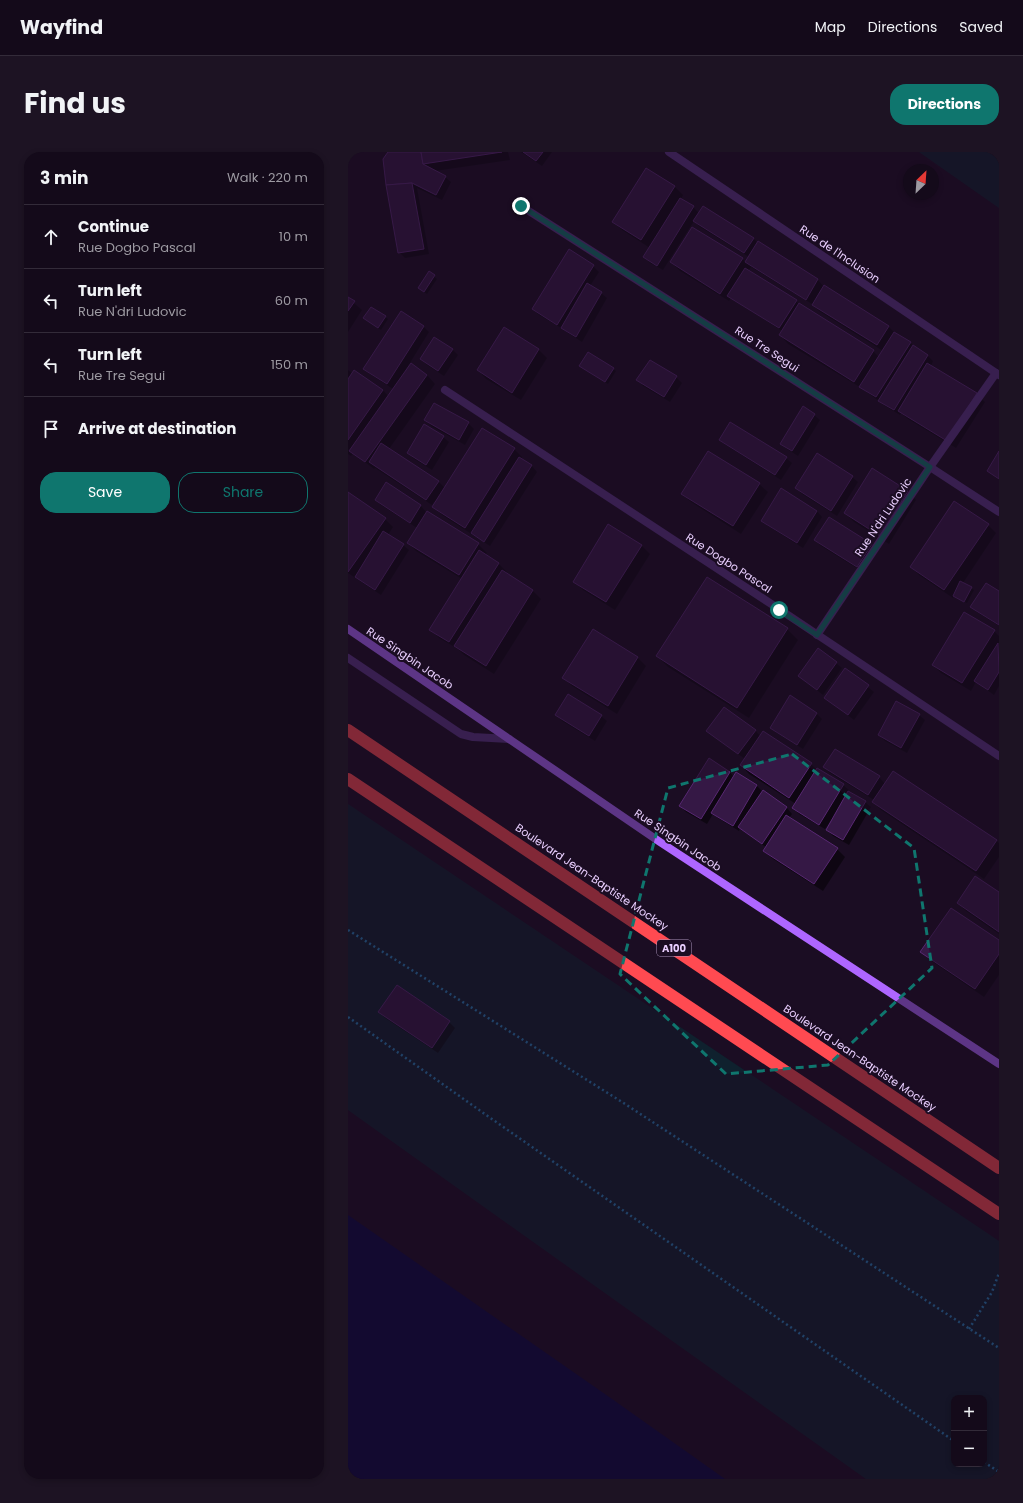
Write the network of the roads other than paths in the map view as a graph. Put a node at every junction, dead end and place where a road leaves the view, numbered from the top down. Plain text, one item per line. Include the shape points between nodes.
1 (669, 152) edge
2 (521, 206) dead end
3 (998, 374) edge
4 (445, 390) dead end
5 (930, 467) junction
6 (999, 512) edge
7 (348, 629) edge
8 (817, 635) junction
9 (348, 658) edge
10 (348, 730) edge
11 (509, 739) junction
12 (999, 756) edge
13 (348, 780) edge
14 (999, 1064) edge
15 (999, 1168) edge
16 (999, 1214) edge

1 - 3 street, Rue de l'Inclusion
2 - 5 street, Rue Tre Segui
3 - 5 street, Rue N'dri Ludovic
4 - 8 street, Rue Dogbo Pascal
5 - 6 street, Rue Tre Segui
5 - 8 street, Rue N'dri Ludovic
7 - 11 street, Rue Singbin Jacob
8 - 12 street, Rue Dogbo Pascal
9 - 11 street via 461,734
10 - 15 highway, Boulevard Jean-Baptiste Mockey / A100
11 - 14 street, Rue Singbin Jacob
13 - 16 highway

